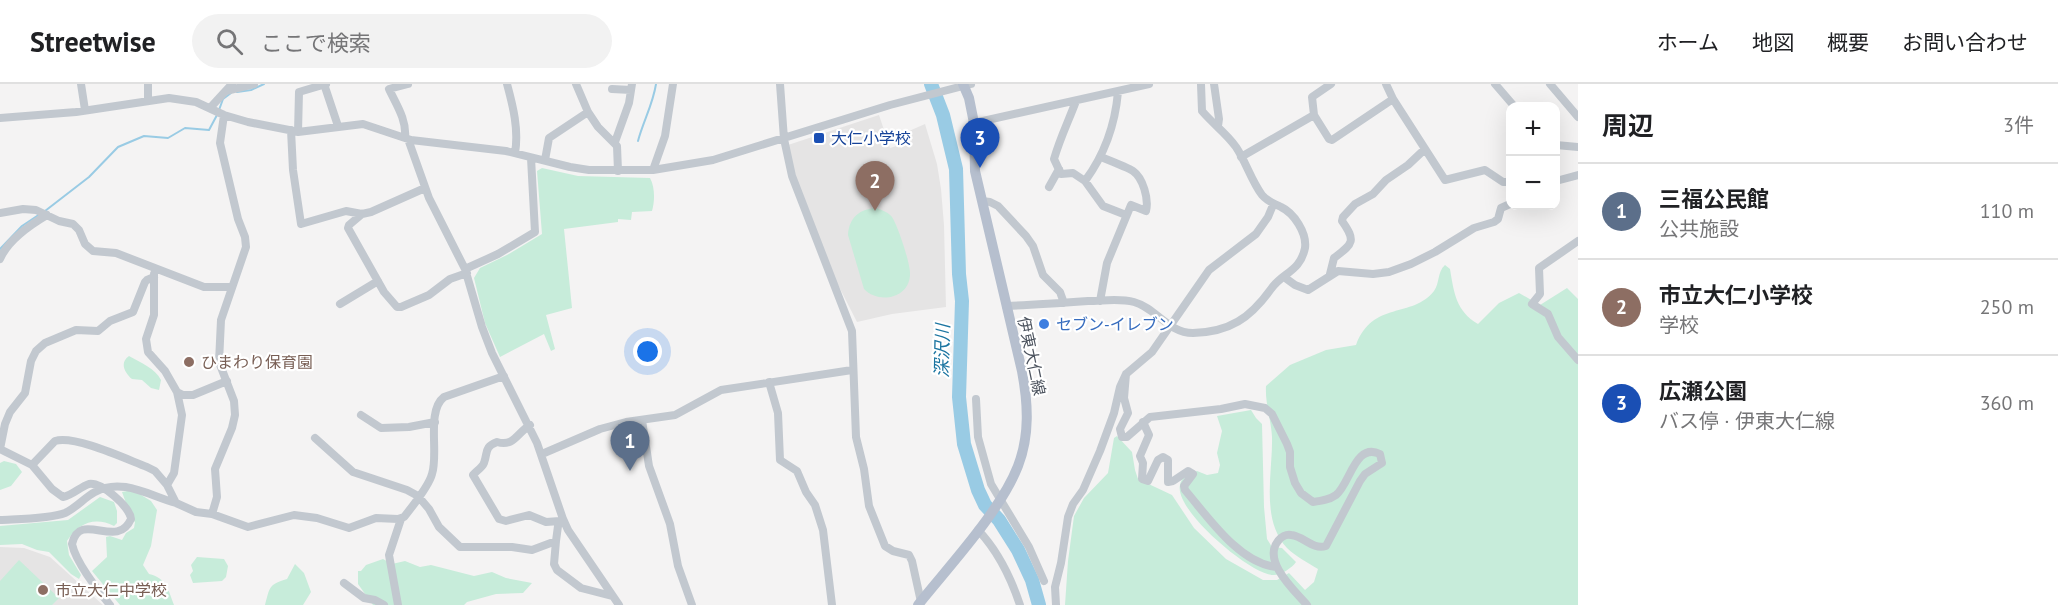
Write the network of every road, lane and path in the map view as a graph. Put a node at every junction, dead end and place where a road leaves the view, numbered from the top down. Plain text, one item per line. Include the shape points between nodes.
1 (81, 84) edge
2 (148, 84) edge
3 (232, 84) edge
4 (254, 84) edge
5 (325, 84) edge
6 (408, 84) edge
7 (507, 84) edge
8 (576, 84) edge
9 (674, 84) edge
10 (780, 84) edge
11 (1149, 84) edge
12 (1201, 84) edge
13 (1214, 84) edge
14 (1331, 84) edge
15 (1386, 84) edge
16 (1496, 84) edge
17 (1550, 84) edge
18 (966, 85) edge
19 (387, 86) edge
20 (632, 87) edge
21 (612, 89) dead end
22 (226, 92) junction
23 (1118, 92) junction
24 (1393, 99) junction
25 (148, 100) junction
26 (1076, 100) junction
27 (1511, 102) edge
28 (85, 110) junction
29 (218, 112) junction
30 (588, 112) junction
31 (1314, 115) junction
32 (1578, 117) edge
33 (0, 118) edge
34 (974, 123) junction
35 (338, 126) junction
36 (1218, 126) junction
37 (295, 131) junction
38 (406, 138) junction
39 (784, 139) junction
40 (615, 142) junction
41 (1560, 146) edge
42 (1578, 148) edge
43 (1425, 149) junction
44 (1560, 150) edge
45 (515, 153) junction
46 (1101, 157) junction
47 (1241, 157) junction
48 (531, 158) junction
49 (545, 160) junction
50 (1059, 169) junction
51 (653, 170) junction
52 (618, 171) junction
53 (1578, 175) edge
54 (1560, 180) edge
55 (1085, 181) junction
56 (1506, 182) edge
57 (1048, 187) dead end
58 (425, 188) junction
59 (982, 201) junction
60 (1273, 205) junction
61 (1506, 206) edge
62 (0, 213) edge
63 (362, 214) junction
64 (47, 215) junction
65 (1126, 215) junction
66 (1578, 241) edge
67 (0, 259) edge
68 (154, 267) junction
69 (466, 271) junction
70 (1330, 274) junction
71 (154, 277) junction
72 (1284, 277) junction
73 (378, 281) junction
74 (232, 287) junction
75 (1100, 301) junction
76 (1064, 303) junction
77 (340, 304) dead end
78 (1006, 306) junction
79 (1171, 326) junction
80 (1578, 360) edge
81 (852, 370) junction
82 (1126, 374) junction
83 (504, 376) junction
84 (226, 381) junction
85 (769, 382) junction
86 (177, 392) junction
87 (976, 399) dead end
88 (361, 415) dead end
89 (642, 420) junction
90 (435, 422) junction
91 (1143, 422) junction
92 (530, 425) junction
93 (315, 438) dead end
94 (0, 449) edge
95 (542, 454) junction
96 (32, 465) junction
97 (167, 485) junction
98 (104, 488) junction
99 (418, 496) junction
100 (999, 501) junction
101 (176, 503) junction
102 (212, 514) junction
103 (401, 519) junction
104 (0, 520) edge
105 (561, 520) junction
106 (980, 527) junction
107 (556, 541) junction
108 (1276, 567) junction
109 (1044, 581) dead end
110 (344, 583) dead end
111 (612, 596) junction
112 (920, 604) edge
113 (110, 605) edge
114 (384, 605) edge
115 (398, 605) edge
116 (619, 605) edge
117 (692, 605) edge
118 (832, 605) edge
119 (1020, 605) edge
120 (1056, 605) edge
121 (1307, 605) edge

1 - 28 street
2 - 25 street
3 - 22 street
4 - 22 street
5 - 35 street
5 - 37 street via 299,92
6 - 19 street
7 - 45 street via 517,140
8 - 30 street
9 - 51 street via 665,136
10 - 39 street
11 - 23 street
12 - 36 street via 1202,111
13 - 36 street
14 - 31 street via 1312,97
15 - 24 street
16 - 27 street
17 - 32 street
18 - 34 main road, 伊東大仁線
18 - 39 street
19 - 38 street via 402,116
20 - 21 street
20 - 40 street
22 - 29 street
23 - 26 street
23 - 46 street via 1114,124
24 - 31 street via 1330,140
24 - 43 street
25 - 28 street
25 - 29 street via 180,99
26 - 34 street
26 - 50 street via 1054,159
28 - 33 street
29 - 37 street
29 - 74 street via 220,143 246,242
30 - 40 street
30 - 49 street via 549,138
31 - 47 street
34 - 59 main road, 伊東大仁線 via 975,171
35 - 37 street
35 - 38 street via 363,124
36 - 47 street
37 - 63 street via 293,170 301,224 346,211
38 - 45 street
38 - 58 street
39 - 51 street via 713,160
39 - 81 street via 796,191 851,326
40 - 52 street
41 - 42 street
42 - 44 street
43 - 56 street via 1447,181 1485,170
43 - 70 street via 1343,217 1351,240 1348,248 1334,258
45 - 48 street
46 - 55 street
46 - 65 street via 1133,171 1146,192 1146,211 1131,205
47 - 60 street via 1262,194
48 - 49 street
48 - 69 street via 535,232
49 - 52 street via 589,170
50 - 55 street via 1061,174 1073,173
50 - 57 street
51 - 52 street
53 - 54 street
55 - 65 street via 1103,206
58 - 63 street
58 - 69 street
59 - 76 street via 998,206 1026,236 1043,275 1060,292
59 - 78 main road, 伊東大仁線
60 - 72 street via 1279,205 1293,217 1305,242 1299,264
60 - 79 street via 1256,234 1209,270
61 - 70 street via 1494,222 1474,228 1411,264 1381,273 1344,270
62 - 64 street via 29,209
63 - 73 street via 348,228
64 - 67 street via 24,231
64 - 68 street via 77,226 93,251 116,253
65 - 75 street via 1107,263
66 - 80 street via 1539,268 1540,294 1532,304 1548,314 1558,337
68 - 71 street
68 - 74 street via 204,287
69 - 73 street via 429,295 399,308
69 - 83 street via 482,327
70 - 72 street via 1308,290
71 - 86 street via 154,315 146,347
71 - 94 street via 145,282 131,314 110,321 98,331 80,329 66,334 36,351 25,393 10,412
72 - 79 street via 1262,303 1228,328 1191,333
73 - 77 street
74 - 84 street via 221,320 219,362
75 - 76 street
75 - 79 street via 1120,300 1144,306
76 - 78 street
78 - 100 main road, 伊東大仁線 via 1026,392 1028,419 1018,467
79 - 82 street via 1152,352
81 - 85 street
81 - 112 street via 856,437 869,506 885,546 909,555
82 - 91 street via 1124,398 1128,413 1120,429 1122,437 1128,437
82 - 120 street via 1100,451 1068,517 1055,586
83 - 90 street via 444,397 437,405
83 - 92 street
84 - 86 street via 193,395
84 - 102 street via 235,415 215,469 217,497
85 - 89 street via 722,390 675,414
85 - 118 street via 778,412 780,460 797,471 823,530
86 - 97 street via 182,415 174,473
87 - 100 street via 978,437
88 - 90 street via 381,428
89 - 95 street via 600,429
89 - 117 street via 649,466
90 - 99 street via 434,469
91 - 108 street via 1149,435 1140,456 1142,479 1148,481 1158,460 1163,458 1169,464 1168,482 1188,471 1193,473 1185,490 1235,547
91 - 108 street via 1150,417 1245,404 1265,408 1287,444 1295,483 1313,501 1337,495 1360,456 1369,452 1380,454 1382,463 1359,481 1326,546 1285,535 1274,549
92 - 95 street
92 - 105 street via 511,443 488,446 484,463 473,475 499,519 530,515 546,522
93 - 99 street via 353,472
94 - 96 street
95 - 105 street
96 - 97 street via 55,441 68,440 147,466
96 - 98 street via 63,497 89,484
97 - 101 street
98 - 101 street via 138,489
98 - 104 street via 66,513
98 - 113 street via 131,514 127,528 117,533 88,529 77,535 72,544
99 - 103 street
99 - 107 street via 439,527 460,547 532,550
100 - 106 main road, 伊東大仁線
100 - 109 street via 1029,547
101 - 102 street
102 - 103 street via 248,526 299,515 349,528 376,518
103 - 115 street via 389,555
105 - 107 street
105 - 111 street
106 - 112 main road, 伊東大仁線
106 - 119 street
107 - 111 street via 557,570 581,588
108 - 121 street
110 - 114 street via 364,598
111 - 116 street

